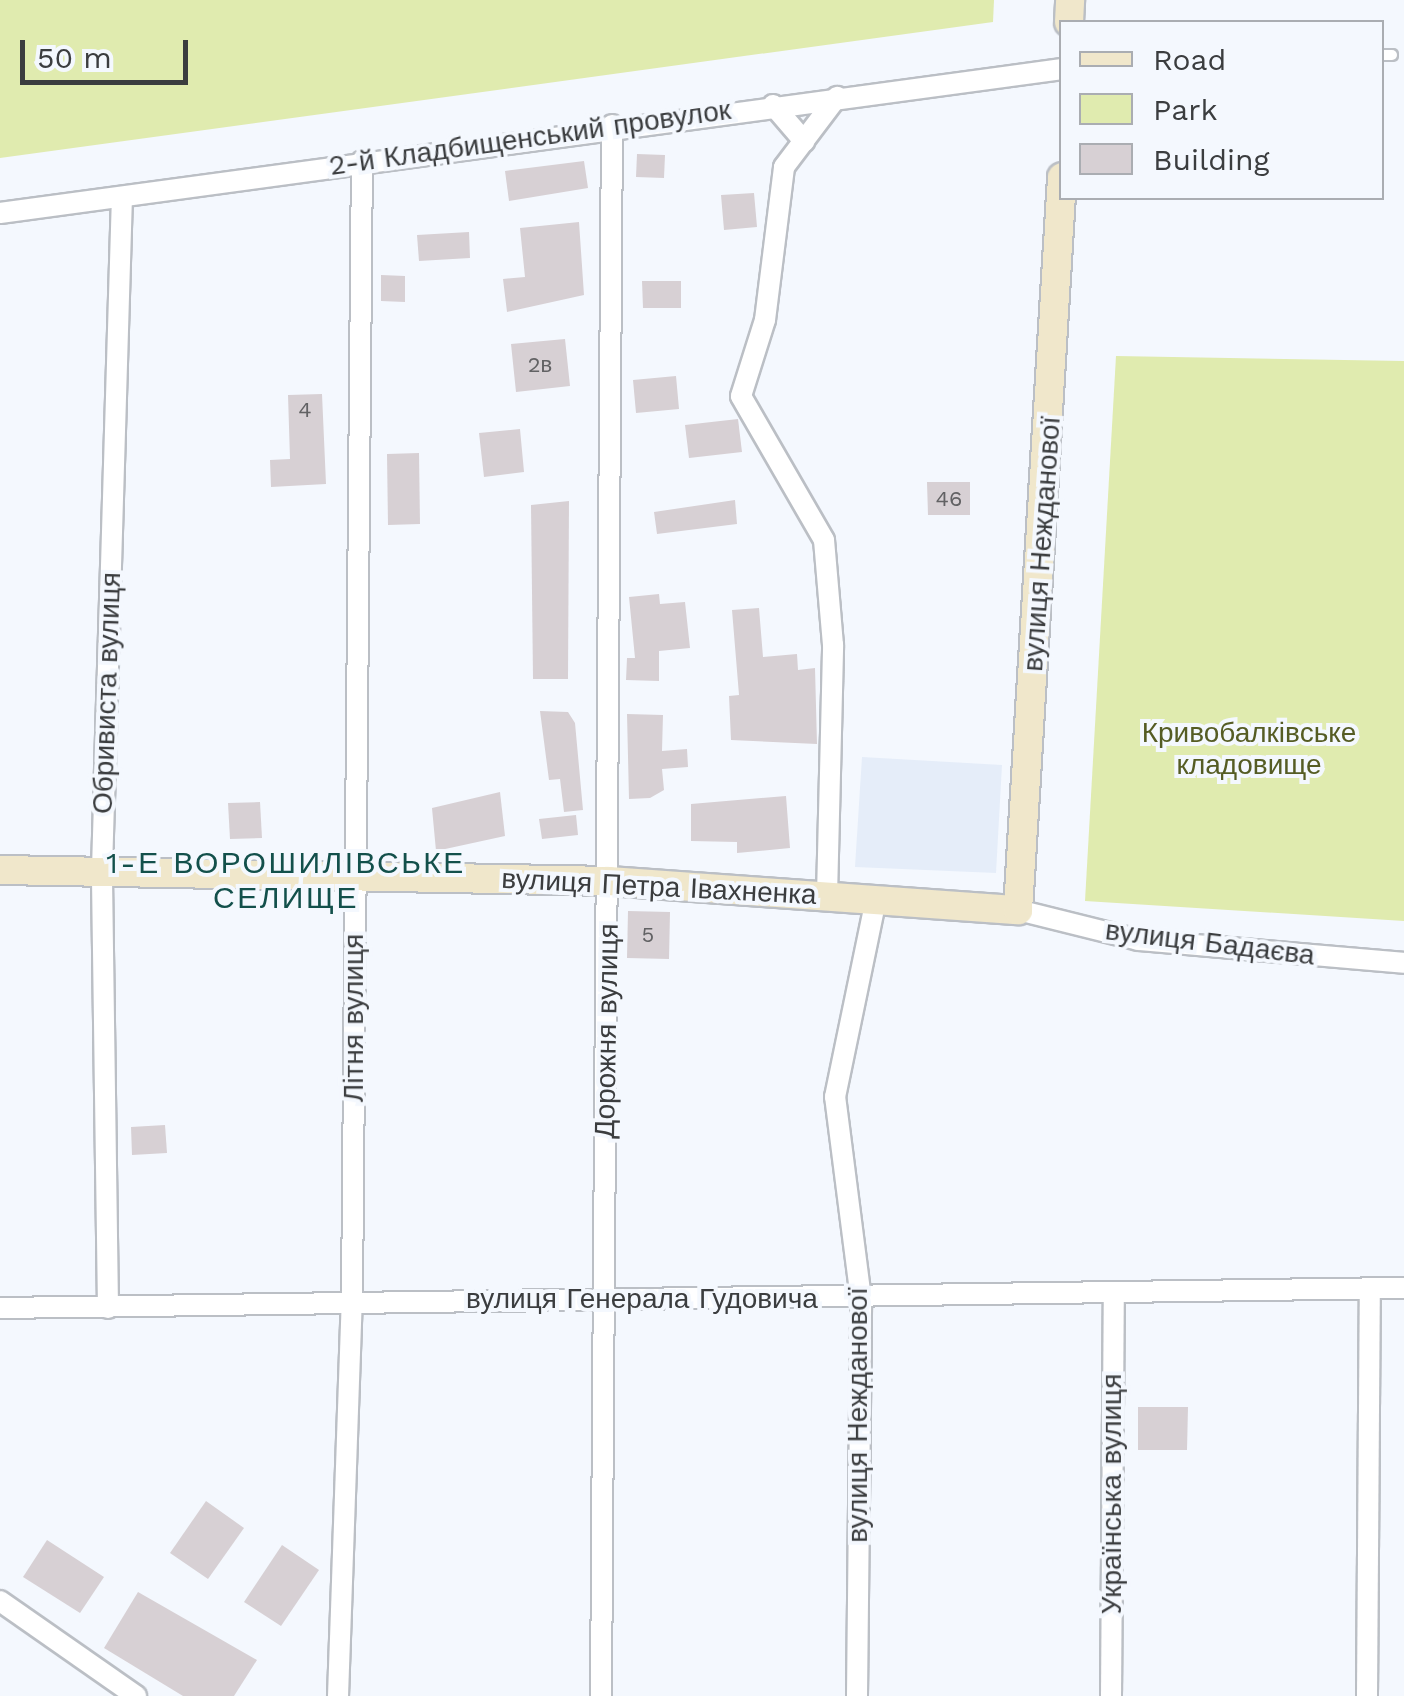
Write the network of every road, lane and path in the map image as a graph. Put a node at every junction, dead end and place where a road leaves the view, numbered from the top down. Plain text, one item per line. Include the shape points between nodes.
1 (1059, 69) edge
2 (838, 98) junction
3 (774, 105) junction
4 (612, 126) junction
5 (804, 141) junction
6 (362, 161) junction
7 (122, 197) junction
8 (1061, 200) edge
9 (0, 214) edge
10 (0, 870) edge
11 (102, 870) junction
12 (356, 875) junction
13 (609, 882) junction
14 (827, 896) junction
15 (876, 899) junction
16 (1018, 910) junction
17 (1404, 963) edge
18 (1404, 1288) edge
19 (1370, 1290) junction
20 (1114, 1293) junction
21 (352, 1298) junction
22 (605, 1299) junction
23 (861, 1299) junction
24 (0, 1308) edge
25 (108, 1308) junction
26 (0, 1602) edge
27 (136, 1696) edge
28 (338, 1696) edge
29 (601, 1696) edge
30 (857, 1696) edge
31 (1110, 1696) edge
32 (1367, 1696) edge

1 - 2 street, 2-й Кладбищенський провулок
2 - 3 street, 2-й Кладбищенський провулок
2 - 5 street
3 - 4 street, 2-й Кладбищенський провулок
3 - 5 street
4 - 6 street, 2-й Кладбищенський провулок
4 - 13 street, Дорожня вулиця
5 - 14 street via 784,166 766,320 742,396 824,540 834,645
6 - 7 street, 2-й Кладбищенський провулок
6 - 12 street, Літня вулиця
7 - 9 street, 2-й Кладбищенський провулок
7 - 11 street, Обривиста вулиця
8 - 16 street, вулиця Нежданової
10 - 11 street, вулиця Петра Івахненка
11 - 12 street, вулиця Петра Івахненка
11 - 25 street, Обривиста вулиця
12 - 13 street, вулиця Петра Івахненка
12 - 21 street, Літня вулиця
13 - 14 street, вулиця Петра Івахненка
13 - 22 street, Дорожня вулиця
14 - 15 street, вулиця Петра Івахненка
15 - 16 street, вулиця Петра Івахненка
15 - 23 street, вулиця Нежданової via 836,1098
16 - 17 street, вулиця Бадаєва via 1138,940
18 - 19 street, вулиця Генерала Гудовича
19 - 20 street, вулиця Генерала Гудовича
19 - 32 street
20 - 23 street, вулиця Генерала Гудовича
20 - 31 street, Українська вулиця
21 - 22 street, вулиця Генерала Гудовича
21 - 25 street, вулиця Генерала Гудовича
21 - 28 street, Літня вулиця
22 - 23 street, вулиця Генерала Гудовича
22 - 29 street, Дорожня вулиця
23 - 30 street, вулиця Нежданової
24 - 25 street, вулиця Генерала Гудовича
26 - 27 street

